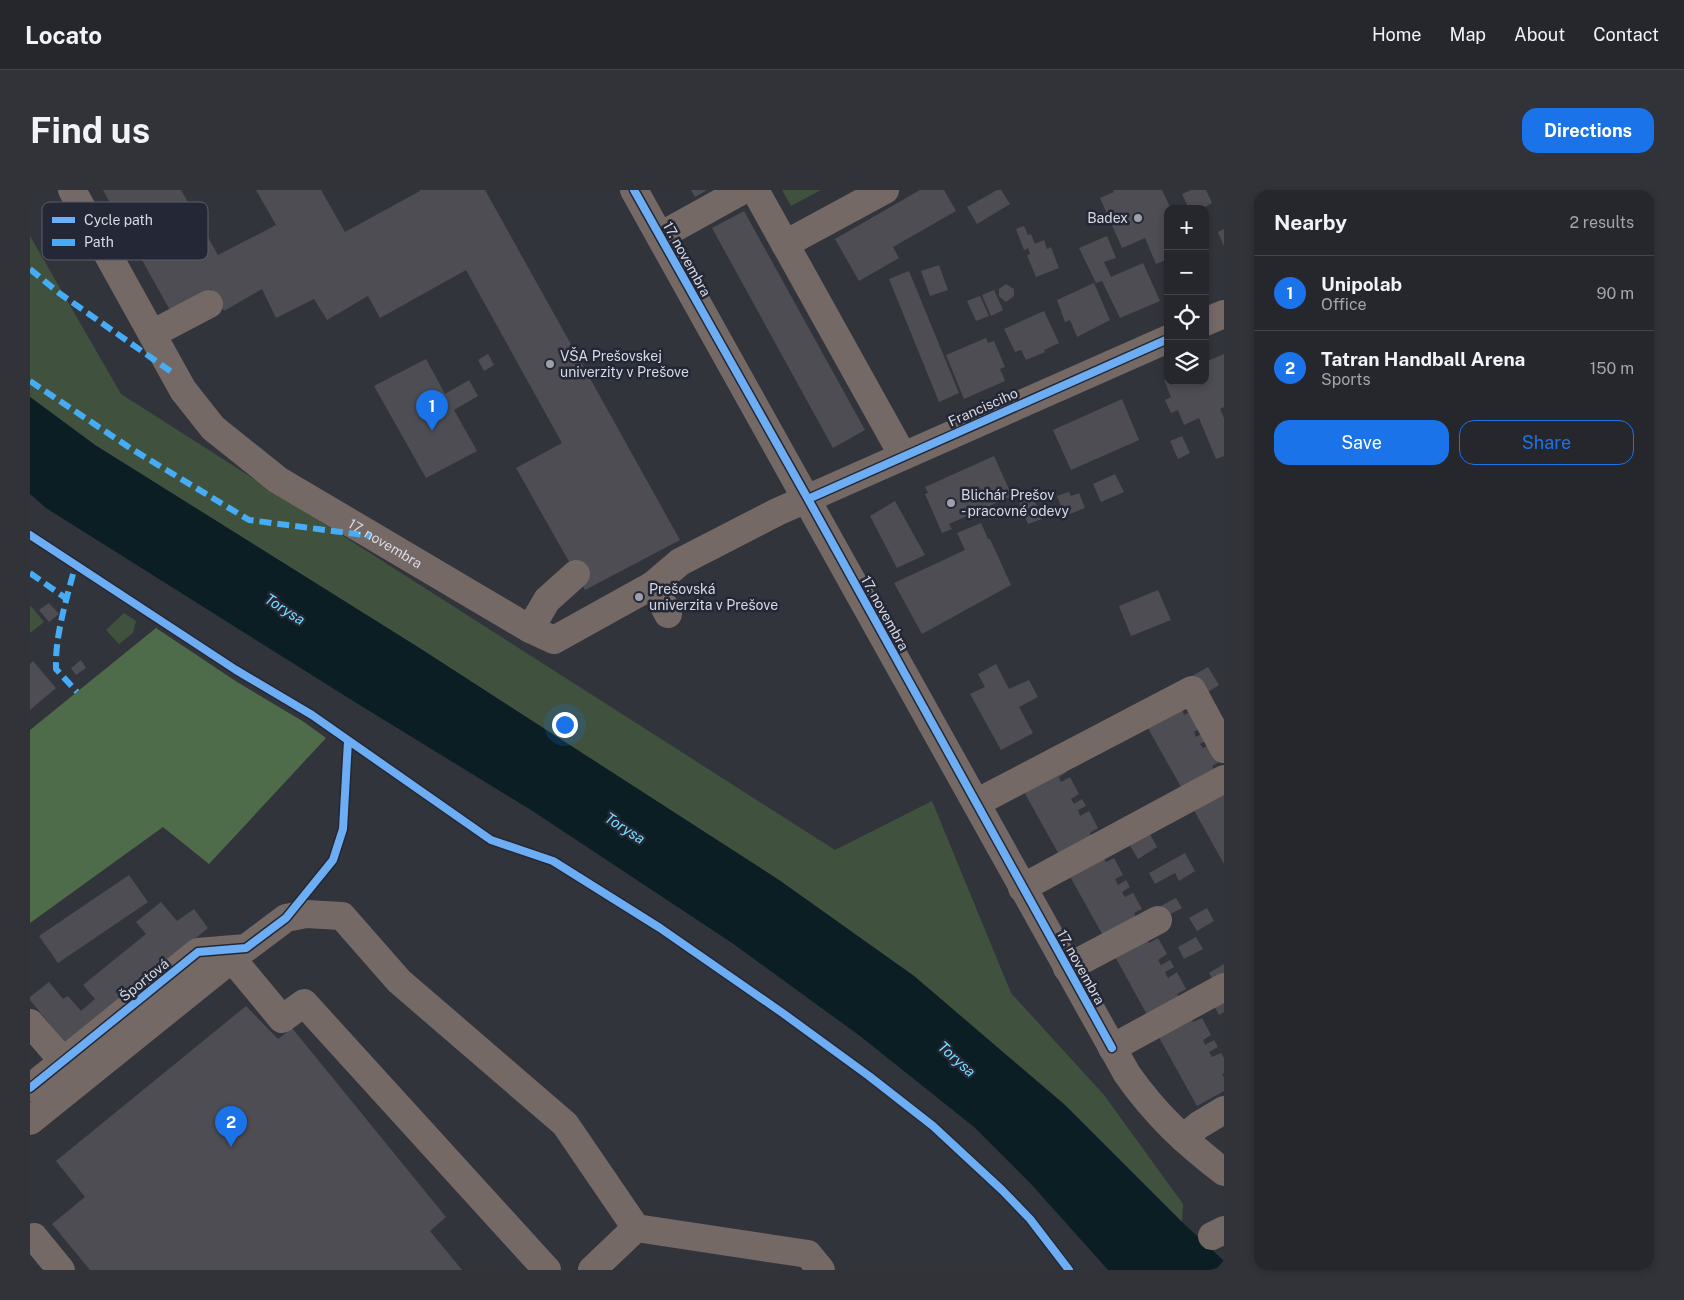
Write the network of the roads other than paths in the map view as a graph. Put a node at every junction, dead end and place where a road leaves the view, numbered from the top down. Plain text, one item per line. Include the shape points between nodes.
1 (72, 190) edge
2 (634, 190) edge
3 (743, 190) edge
4 (755, 190) edge
5 (885, 190) edge
6 (79, 202) edge
7 (660, 236) junction
8 (785, 244) junction
9 (111, 260) edge
10 (209, 304) dead end
11 (1224, 314) edge
12 (1209, 320) edge
13 (152, 334) junction
14 (1164, 340) edge
15 (903, 456) junction
16 (808, 499) junction
17 (576, 574) dead end
18 (653, 585) junction
19 (668, 614) dead end
20 (530, 629) junction
21 (1224, 749) edge
22 (1224, 779) edge
23 (976, 803) junction
24 (1022, 888) junction
25 (1158, 920) dead end
26 (239, 954) junction
27 (1067, 968) junction
28 (1224, 988) edge
29 (30, 1023) edge
30 (1112, 1048) junction
31 (63, 1061) junction
32 (30, 1088) edge
33 (1224, 1110) edge
34 (30, 1121) edge
35 (1183, 1138) junction
36 (1224, 1172) edge
37 (636, 1228) junction
38 (34, 1237) dead end
39 (62, 1270) edge
40 (547, 1270) edge
41 (592, 1270) edge
42 (821, 1270) edge

1 - 6 street, 17. novembra
2 - 7 street, 17. novembra
3 - 7 street
4 - 8 street
5 - 8 street
7 - 16 street, 17. novembra
8 - 15 street
9 - 13 street, 17. novembra
10 - 13 street
11 - 12 street
13 - 20 street, 17. novembra via 183,390 213,428 278,480
14 - 15 street, Francisciho
15 - 16 street, Francisciho
16 - 18 street, 17. novembra via 680,562
16 - 23 street, 17. novembra
17 - 20 street via 547,600
18 - 19 street
18 - 20 street, 17. novembra via 554,640
21 - 23 street via 1192,690
22 - 24 street
23 - 24 street, 17. novembra
24 - 27 street, 17. novembra
25 - 27 street
26 - 31 street, Športová via 198,952
26 - 34 street
26 - 37 street via 286,918 306,914 342,916 399,980 565,1124
26 - 40 street via 282,1019 304,1002
27 - 30 street, 17. novembra
28 - 30 street
29 - 31 street
30 - 35 street, 17. novembra via 1144,1098
31 - 32 street, Športová
33 - 35 street
35 - 36 street, 17. novembra
37 - 41 street
37 - 42 street via 808,1254
38 - 39 street

